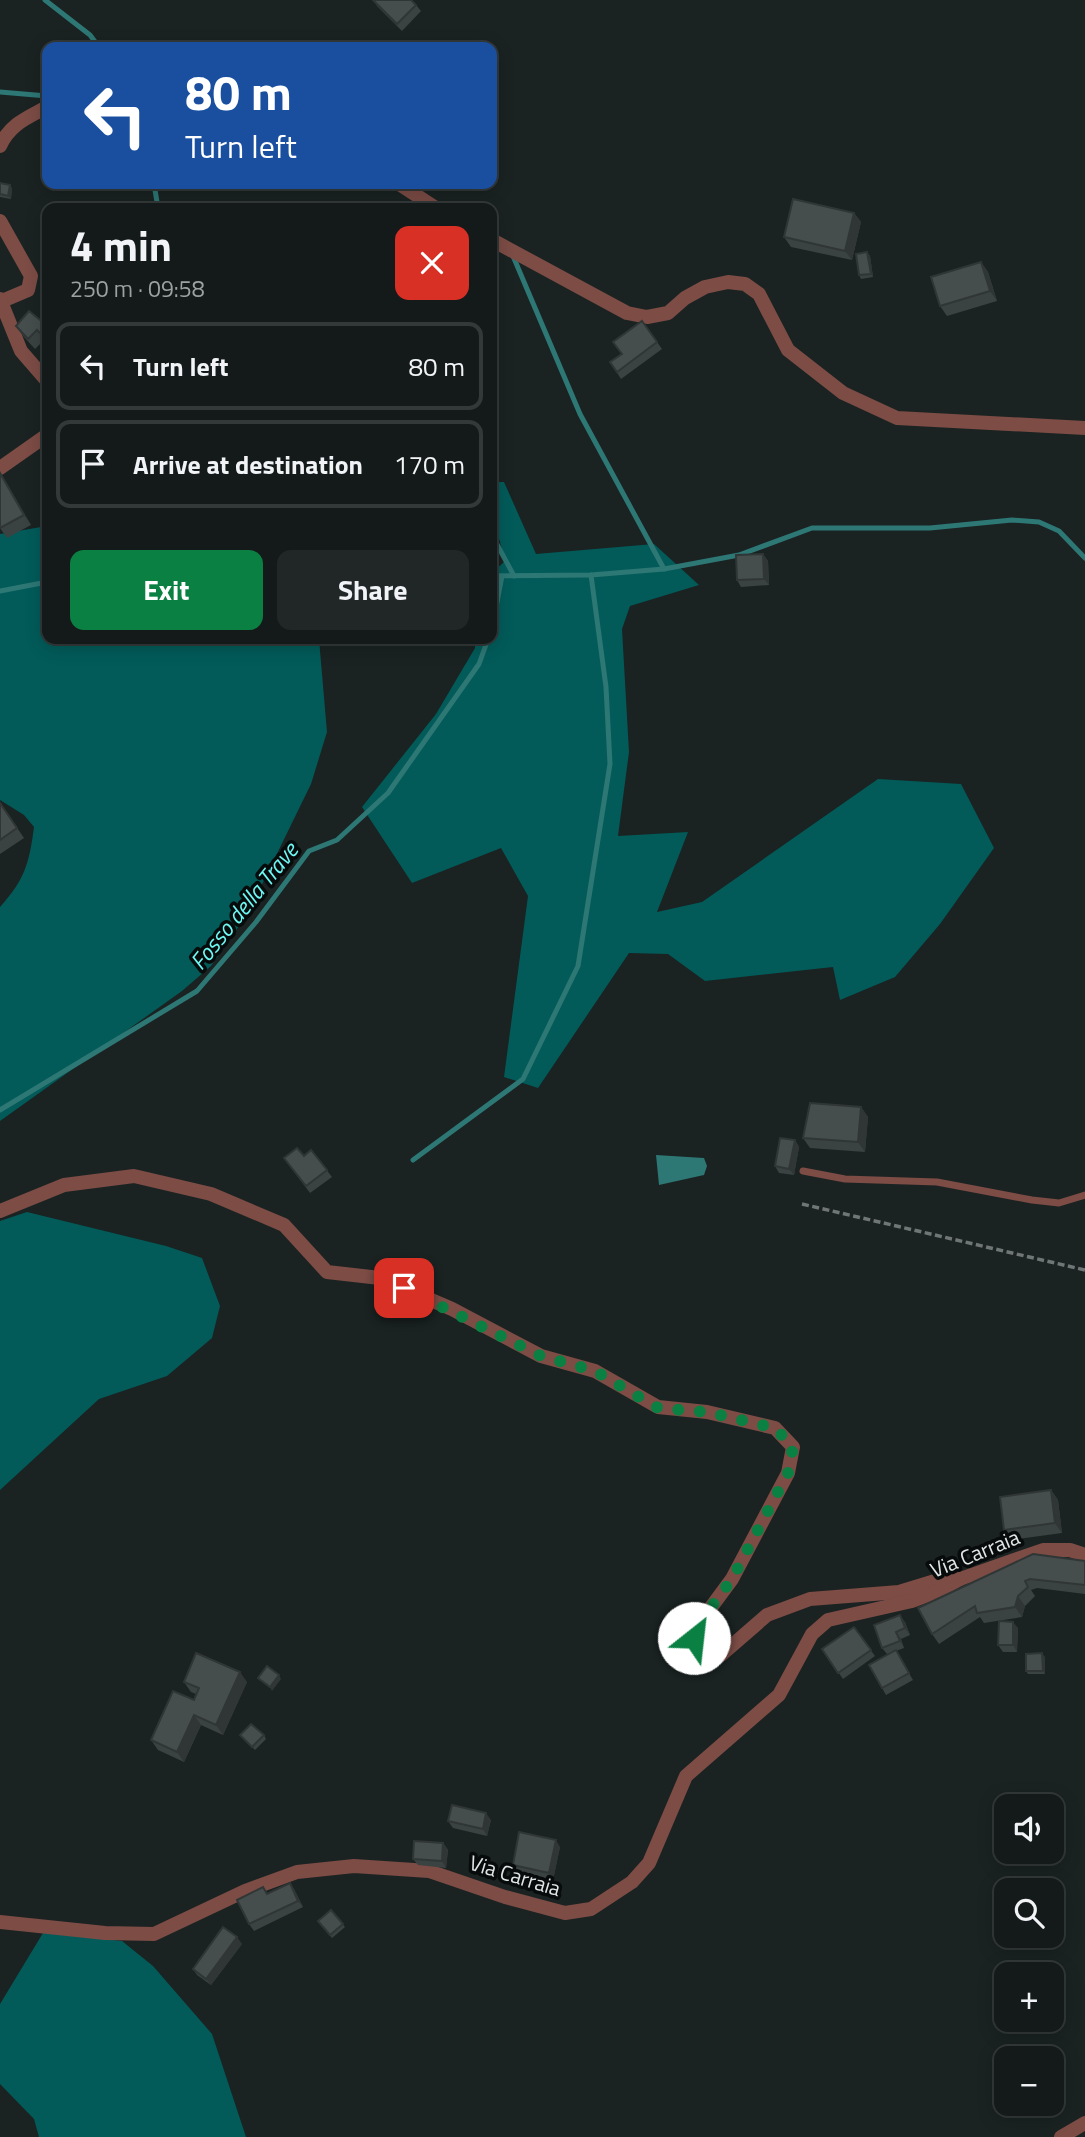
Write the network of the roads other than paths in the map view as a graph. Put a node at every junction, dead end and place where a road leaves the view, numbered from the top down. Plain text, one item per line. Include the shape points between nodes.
1 (42, 110) edge
2 (0, 146) edge
3 (407, 189) edge
4 (428, 203) edge
5 (0, 221) edge
6 (497, 243) edge
7 (1, 300) edge
8 (42, 375) edge
9 (1085, 429) edge
10 (42, 439) edge
11 (0, 468) edge
12 (803, 1171) dead end
13 (1085, 1195) edge
14 (0, 1211) edge
15 (1085, 1555) edge
16 (960, 1579) junction
17 (0, 1922) edge
18 (1085, 2123) edge
19 (1061, 2137) edge

1 - 2 street via 16,124
3 - 4 street
5 - 7 street via 31,276 28,290
6 - 9 street via 637,315 668,313 705,287 745,284 759,294 788,350 843,393 897,418
7 - 8 street via 22,351
10 - 11 street
12 - 13 lane via 845,1179 937,1182 1045,1201
14 - 16 street via 64,1185 134,1176 211,1194 284,1224 327,1272 380,1278 541,1356 595,1371 658,1408 707,1412 775,1428 793,1447 788,1473 732,1579 698,1625 694,1638 703,1653 721,1655 767,1615 810,1599 899,1592
15 - 16 street, Via Carraia via 1043,1550
16 - 17 street, Via Carraia via 912,1601 828,1620 812,1634 779,1695 686,1776 649,1863 632,1882 591,1909 565,1913 429,1871 354,1866 297,1872 154,1934
18 - 19 street

